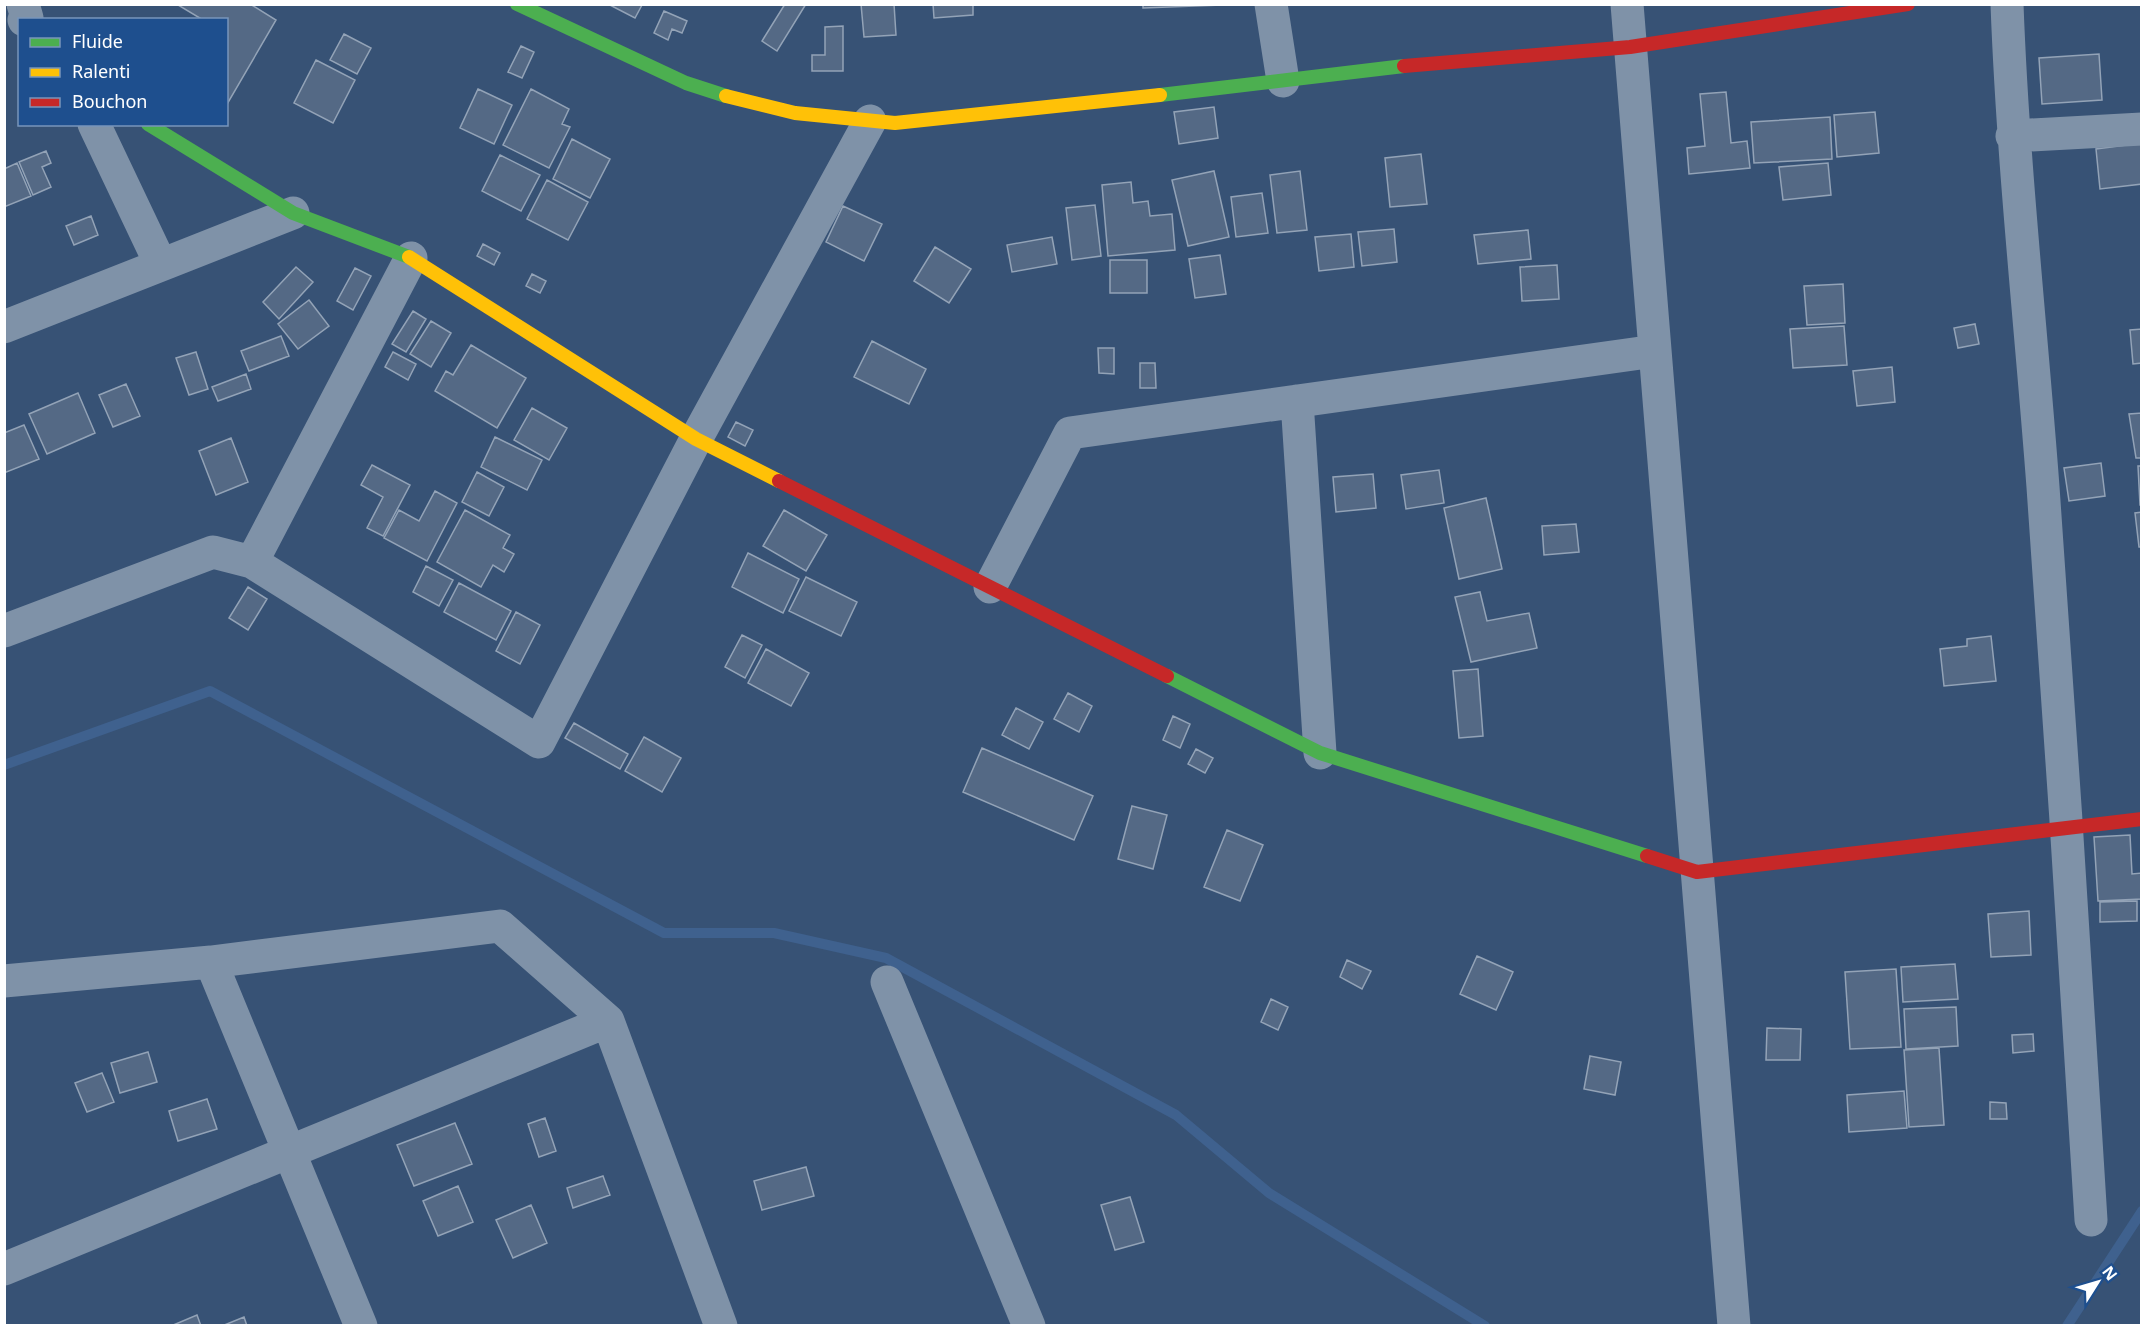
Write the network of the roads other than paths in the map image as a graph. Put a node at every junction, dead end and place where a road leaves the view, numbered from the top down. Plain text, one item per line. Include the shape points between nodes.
1 (517, 4) edge
2 (1271, 4) edge
3 (1627, 4) edge
4 (1908, 4) edge
5 (2007, 4) edge
6 (1630, 47) junction
7 (1283, 81) junction
8 (870, 121) junction
9 (95, 126) edge
10 (151, 126) edge
11 (2142, 129) edge
12 (2012, 136) junction
13 (293, 213) junction
14 (411, 258) junction
15 (161, 265) junction
16 (4, 327) edge
17 (1655, 351) junction
18 (1298, 401) junction
19 (696, 439) junction
20 (252, 562) junction
21 (990, 587) junction
22 (4, 631) edge
23 (1320, 753) junction
24 (2142, 819) edge
25 (2068, 828) junction
26 (1697, 872) junction
27 (211, 962) junction
28 (4, 981) edge
29 (887, 982) dead end
30 (608, 1021) junction
31 (291, 1152) junction
32 (2091, 1220) dead end
33 (4, 1269) edge
34 (361, 1326) edge
35 (721, 1326) edge
36 (1029, 1326) edge
37 (1734, 1326) edge

1 - 8 street via 686,83 734,99 795,113
2 - 7 street
3 - 6 street
4 - 6 street
5 - 12 street
6 - 7 street via 1431,62
6 - 17 street
7 - 8 street via 895,123
8 - 19 street
9 - 15 street
10 - 13 street
11 - 12 street
12 - 25 street
13 - 14 street
13 - 15 street
14 - 19 street
14 - 20 street
15 - 16 street
17 - 18 street
17 - 26 street
18 - 21 street via 1070,433
18 - 23 street
19 - 20 street via 539,742
19 - 21 street
20 - 22 street via 213,552
21 - 23 street
23 - 26 street
24 - 25 street
25 - 26 street
25 - 32 street
26 - 37 street
27 - 28 street
27 - 30 street via 500,926
27 - 31 street
29 - 36 street
30 - 31 street
30 - 35 street
31 - 33 street
31 - 34 street

